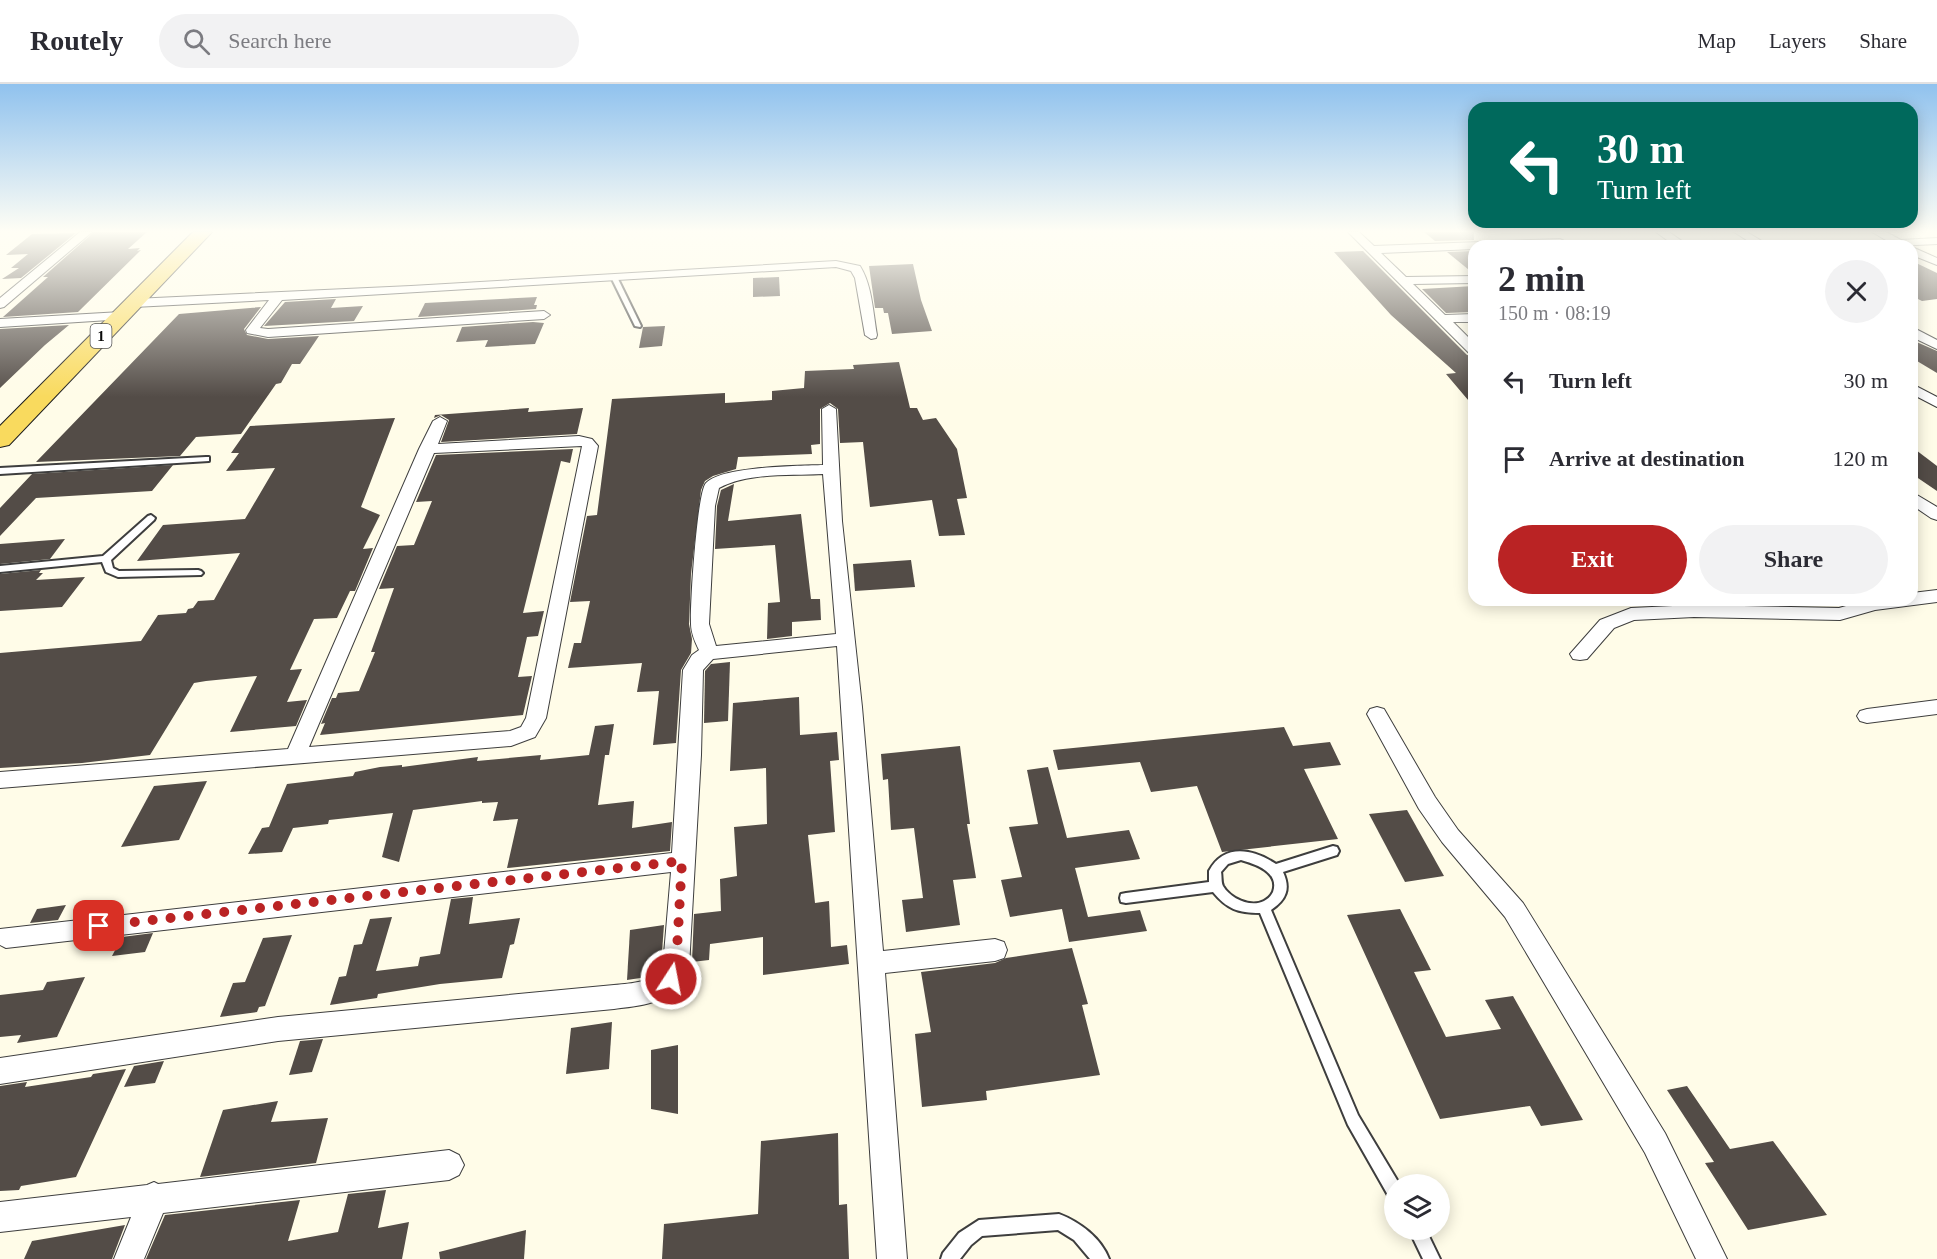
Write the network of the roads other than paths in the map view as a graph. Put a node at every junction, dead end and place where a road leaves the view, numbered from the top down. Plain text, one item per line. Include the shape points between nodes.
1 (21, 287) edge
2 (150, 287) edge
3 (449, 287) edge
4 (619, 287) edge
5 (863, 287) edge
6 (1411, 287) edge
7 (278, 297) junction
8 (0, 304) edge
9 (128, 310) junction
10 (544, 315) dead end
11 (1468, 318) edge
12 (1443, 319) junction
13 (0, 323) edge
14 (638, 326) dead end
15 (1918, 334) edge
16 (871, 336) dead end
17 (1468, 344) edge
18 (1937, 345) edge
19 (1918, 392) edge
20 (1937, 403) edge
21 (829, 409) dead end
22 (440, 422) dead end
23 (0, 440) edge
24 (428, 449) junction
25 (206, 459) dead end
26 (829, 470) junction
27 (0, 471) edge
28 (1918, 501) edge
29 (1937, 515) edge
30 (151, 518) dead end
31 (106, 559) junction
32 (0, 569) edge
33 (198, 573) dead end
34 (1937, 596) edge
35 (1918, 598) edge
36 (1867, 606) edge
37 (846, 639) junction
38 (709, 652) junction
39 (1580, 654) dead end
40 (1937, 708) edge
41 (1377, 714) dead end
42 (1867, 716) dead end
43 (295, 756) junction
44 (0, 780) edge
45 (1334, 851) dead end
46 (682, 861) junction
47 (1274, 870) junction
48 (1216, 886) junction
49 (1126, 898) dead end
50 (1264, 908) junction
51 (6, 937) dead end
52 (995, 950) dead end
53 (872, 963) junction
54 (0, 1071) edge
55 (449, 1165) dead end
56 (1385, 1174) edge
57 (154, 1197) junction
58 (0, 1217) edge
59 (1422, 1240) edge
60 (129, 1259) edge
61 (892, 1259) edge
62 (949, 1259) edge
63 (1101, 1259) edge
64 (1432, 1259) edge
65 (1712, 1259) edge

1 - 8 street
2 - 9 main road, 1
3 - 7 street
4 - 14 lane
5 - 16 street
6 - 12 street
7 - 9 street
7 - 10 street via 252,330 279,332
9 - 13 street
9 - 23 main road, 1
11 - 12 street
12 - 17 street
15 - 18 street
19 - 20 street
21 - 26 street
22 - 24 street
24 - 43 street
24 - 43 street via 579,441 590,446 536,718 528,732 511,738
25 - 27 lane
26 - 37 street
26 - 38 street via 740,476 712,486 707,506 700,624
28 - 29 street
30 - 31 lane
31 - 32 lane
31 - 33 lane via 109,570 118,574
34 - 35 street
36 - 39 street via 1840,614 1631,614 1607,624
37 - 38 street
37 - 53 street
38 - 46 street via 693,670
40 - 42 street
41 - 65 street via 1450,836 1514,910 1655,1143
43 - 44 street
45 - 47 lane
46 - 51 street
46 - 54 street via 676,967 661,988 614,997 278,1029
47 - 48 lane via 1259,859 1241,855 1224,860 1215,871
47 - 50 lane via 1281,885 1277,899
48 - 49 lane
48 - 50 lane via 1227,900 1245,908
50 - 56 lane via 1353,1120
52 - 53 street
53 - 61 street
55 - 57 street
57 - 58 street
57 - 60 street
59 - 64 lane
62 - 63 lane via 979,1228 1059,1222 1080,1234

